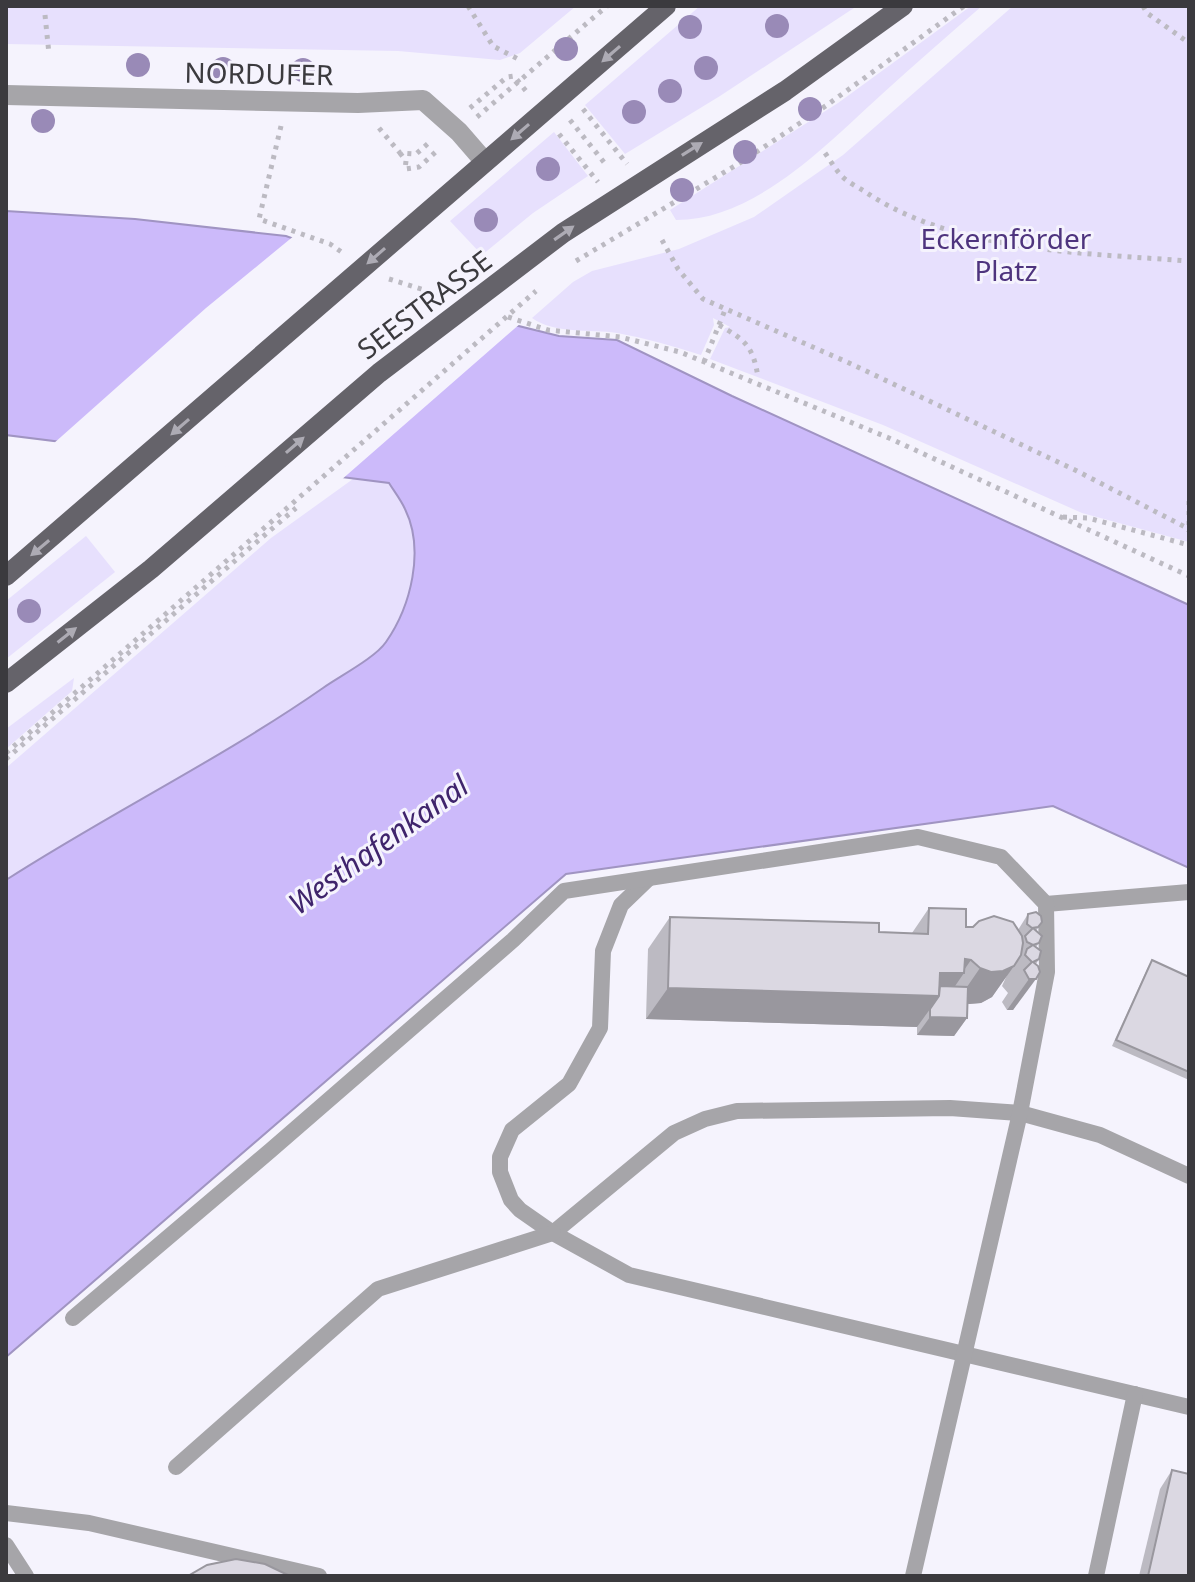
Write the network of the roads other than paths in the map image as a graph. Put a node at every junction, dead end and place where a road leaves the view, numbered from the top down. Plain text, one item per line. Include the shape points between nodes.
1 (666, 6) edge
2 (903, 6) edge
3 (6, 95) edge
4 (485, 162) junction
5 (6, 576) edge
6 (6, 683) edge
7 (648, 879) junction
8 (1189, 892) edge
9 (1046, 904) junction
10 (1020, 1113) junction
11 (1189, 1176) edge
12 (553, 1233) junction
13 (73, 1318) dead end
14 (964, 1354) junction
15 (1135, 1394) junction
16 (1189, 1407) edge
17 (176, 1467) dead end
18 (6, 1513) edge
19 (6, 1545) edge
20 (26, 1576) edge
21 (319, 1576) edge
22 (913, 1576) edge
23 (1096, 1576) edge

1 -> 4 main road
6 -> 2 main road, SEESTRASSE via 151,569 379,373 563,233 785,91
3 - 4 street, NORDUFER via 423,100
4 -> 5 main road
7 - 9 lane via 918,837 1001,857
7 - 12 lane via 621,905 603,951 600,1028 569,1084 512,1130 500,1157 511,1200
7 - 13 lane via 564,891
8 - 9 lane
9 - 10 lane via 1047,972
10 - 11 lane via 1100,1135
10 - 12 lane via 950,1108 737,1111 705,1119 674,1133
10 - 14 lane
12 - 14 lane via 629,1275
12 - 17 lane via 378,1289
14 - 15 lane
14 - 22 lane
15 - 16 lane
15 - 23 lane
18 - 21 lane via 89,1523
19 - 20 lane

